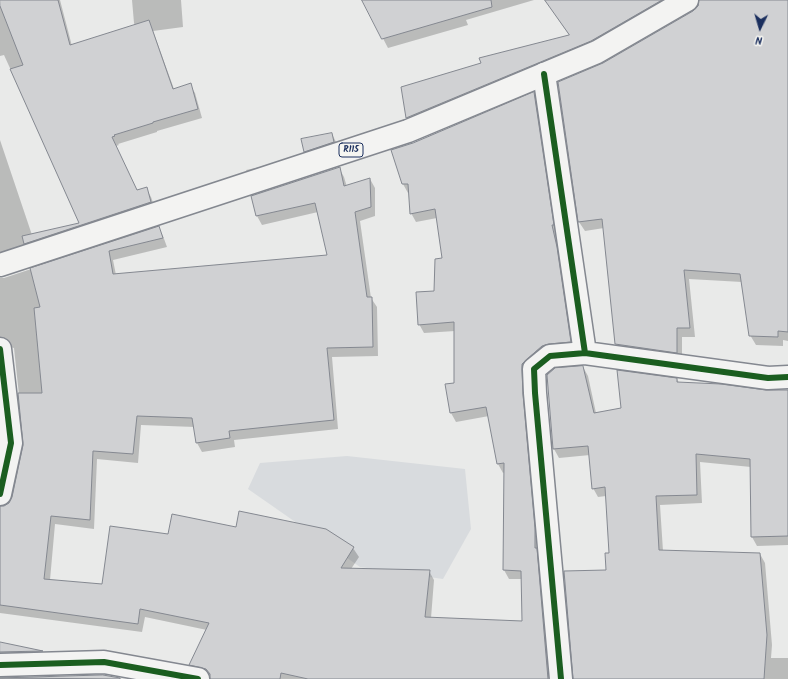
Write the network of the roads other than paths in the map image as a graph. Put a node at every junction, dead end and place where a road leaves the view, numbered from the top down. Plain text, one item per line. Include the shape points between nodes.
1 (687, 0) edge
2 (544, 74) junction
3 (0, 265) edge
4 (0, 349) edge
5 (585, 353) junction
6 (788, 378) edge
7 (0, 494) edge
8 (0, 665) edge
9 (198, 679) edge
10 (561, 679) edge

1 - 2 street, R115 via 597,52
2 - 3 street, R115 via 408,131
2 - 5 street
4 - 7 street via 11,443
5 - 6 street via 768,378
5 - 10 street via 550,356 534,369 534,393
8 - 9 street via 104,662

